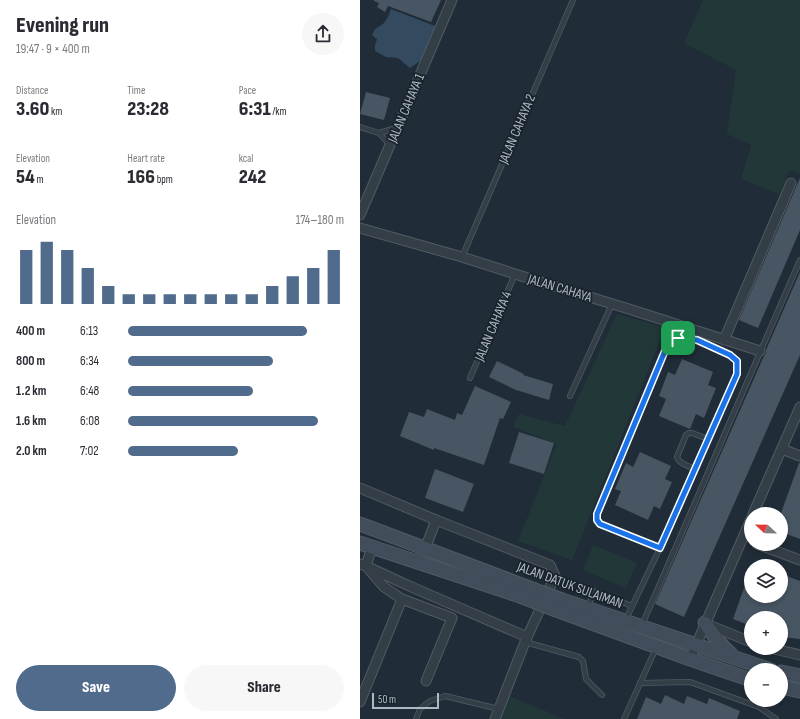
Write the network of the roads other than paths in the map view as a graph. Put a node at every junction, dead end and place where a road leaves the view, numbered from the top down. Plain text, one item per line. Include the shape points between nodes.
1 (452, 0) edge
2 (573, 0) edge
3 (360, 127) edge
4 (398, 127) junction
5 (379, 134) junction
6 (390, 145) junction
7 (790, 183) dead end
8 (360, 216) edge
9 (360, 228) edge
10 (462, 257) junction
11 (800, 260) edge
12 (515, 274) junction
13 (612, 304) junction
14 (724, 340) junction
15 (760, 351) junction
16 (470, 378) dead end
17 (570, 396) dead end
18 (800, 407) edge
19 (708, 440) junction
20 (782, 448) junction
21 (800, 456) edge
22 (695, 469) junction
23 (360, 488) edge
24 (756, 507) edge
25 (436, 520) junction
26 (360, 524) edge
27 (366, 545) edge
28 (744, 546) edge
29 (425, 548) junction
30 (660, 548) junction
31 (776, 551) edge
32 (800, 560) edge
33 (363, 565) edge
34 (522, 591) junction
35 (402, 599) junction
36 (559, 605) junction
37 (632, 606) junction
38 (587, 609) junction
39 (705, 623) junction
40 (642, 627) junction
41 (623, 628) junction
42 (662, 634) junction
43 (744, 639) edge
44 (526, 640) junction
45 (696, 645) junction
46 (657, 646) junction
47 (788, 652) edge
48 (800, 655) edge
49 (690, 659) junction
50 (736, 659) junction
51 (749, 663) edge
52 (788, 673) edge
53 (800, 676) edge
54 (744, 678) edge
55 (426, 681) dead end
56 (640, 683) junction
57 (788, 688) edge
58 (800, 691) edge
59 (602, 695) dead end
60 (360, 702) edge
61 (499, 709) junction
62 (416, 719) edge
63 (495, 719) edge
64 (624, 719) edge
65 (776, 719) edge

1 - 4 street, JALAN CAHAYA 1
2 - 10 lane, JALAN CAHAYA 2
3 - 5 lane
4 - 5 lane
4 - 6 street, JALAN CAHAYA 1
5 - 6 lane
6 - 8 street, JALAN CAHAYA 1
7 - 14 street
9 - 10 street, JALAN CAHAYA
10 - 12 street, JALAN CAHAYA
11 - 15 lane
12 - 13 street, JALAN CAHAYA
12 - 16 lane, JALAN CAHAYA 4
13 - 14 street, JALAN CAHAYA
13 - 17 lane
14 - 15 street, JALAN CAHAYA
15 - 40 lane
18 - 20 street
19 - 22 lane
19 - 22 lane via 692,433 686,435 677,460
19 - 30 lane via 737,374 737,361 730,355 697,340 678,338 667,346 597,514 600,524
20 - 21 street
20 - 24 street
22 - 30 lane
23 - 25 street
25 - 29 street
25 - 44 street via 550,565 555,576
26 - 29 main road, JALAN DATUK SULAIMAN
27 - 33 street
27 - 34 main road, JALAN DATUK SULAIMAN
28 - 39 street
29 - 34 main road, JALAN DATUK SULAIMAN via 485,571
30 - 37 lane
31 - 32 street
33 - 35 street via 384,587
33 - 44 street
34 - 36 main road, JALAN DATUK SULAIMAN, bridge
35 - 55 street via 452,618
35 - 60 street
36 - 38 main road, JALAN DATUK SULAIMAN
36 - 41 main road, JALAN DATUK SULAIMAN
37 - 38 lane via 594,591
37 - 41 lane
38 - 41 main road, JALAN DATUK SULAIMAN
39 - 43 street
39 - 45 street
39 - 50 main road via 715,639
40 - 41 main road, JALAN DATUK SULAIMAN
40 - 42 main road, JALAN DATUK SULAIMAN
41 - 46 main road, JALAN DATUK SULAIMAN
42 - 45 main road, JALAN DATUK SULAIMAN
42 - 46 lane
44 - 59 lane via 579,657 583,661 586,679
44 - 61 street
45 - 49 street
45 - 50 main road, JALAN DATUK SULAIMAN
46 - 49 main road, JALAN DATUK SULAIMAN
46 - 56 lane
47 - 48 street
49 - 54 main road, JALAN DATUK SULAIMAN
50 - 51 main road, JALAN DATUK SULAIMAN
52 - 53 main road
56 - 64 lane
56 - 65 lane via 690,682 759,707
57 - 58 main road
61 - 62 lane via 445,696 430,701 420,709
61 - 63 street

